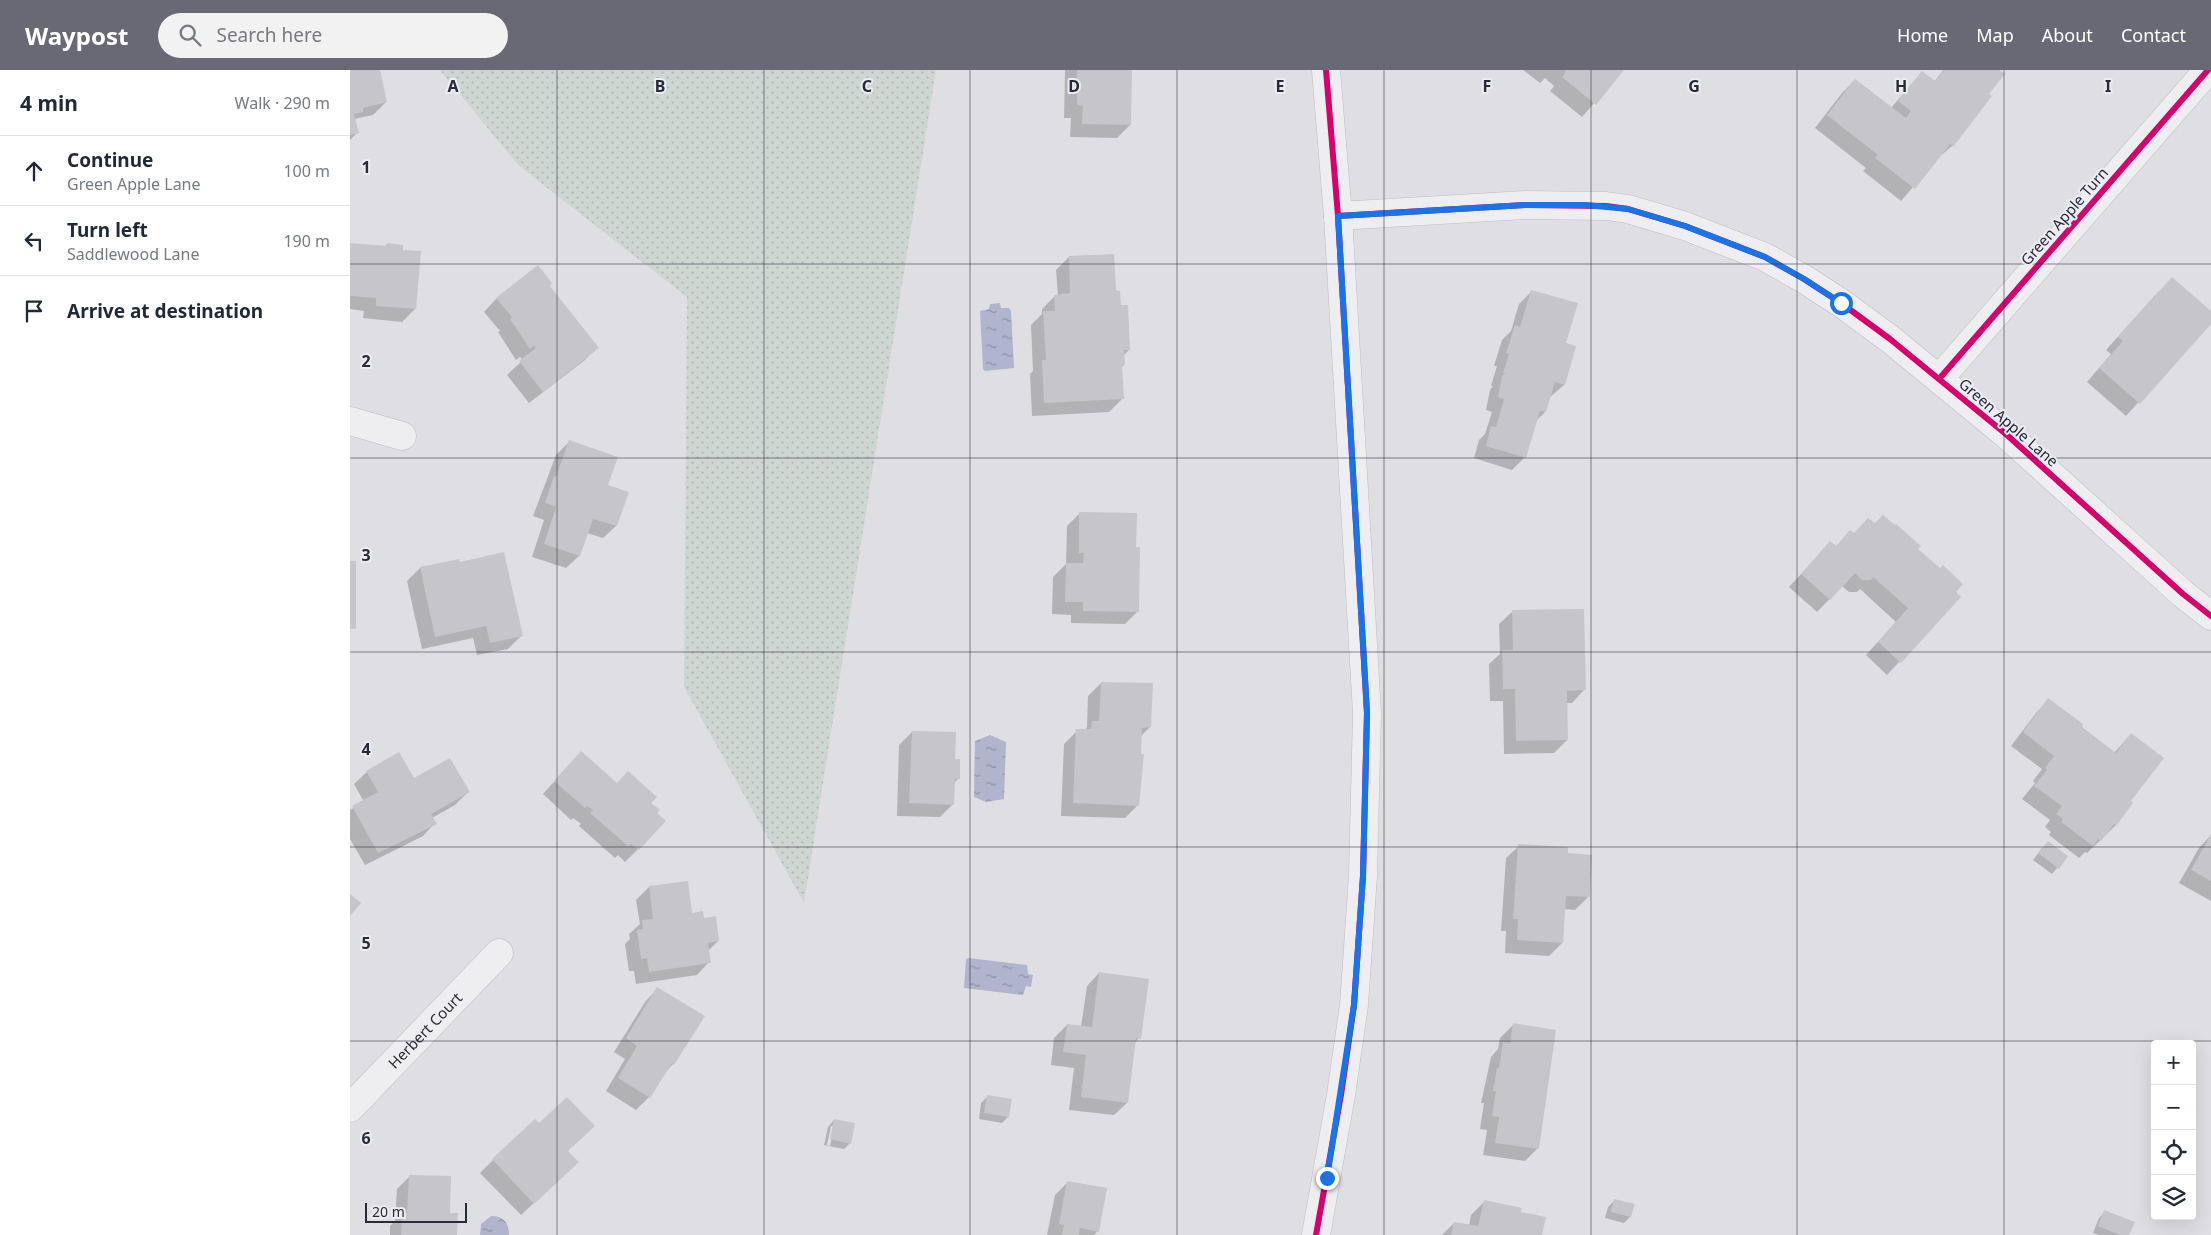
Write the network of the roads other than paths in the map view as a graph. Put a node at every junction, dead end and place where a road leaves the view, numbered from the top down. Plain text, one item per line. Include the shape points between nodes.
1 (1326, 70) edge
2 (2208, 70) edge
3 (1338, 216) junction
4 (1939, 379) junction
5 (350, 421) edge
6 (402, 436) dead end
7 (2211, 616) edge
8 (498, 953) dead end
9 (350, 1108) edge
10 (1316, 1235) edge

1 - 3 street
2 - 4 street, Green Apple Turn
3 - 4 street, Green Apple Lane via 1525,205 1628,209 1685,226 1765,257 1841,303
3 - 10 street via 1367,721 1363,876 1354,1005
4 - 7 street, Green Apple Lane
5 - 6 street
8 - 9 street, Herbert Court

